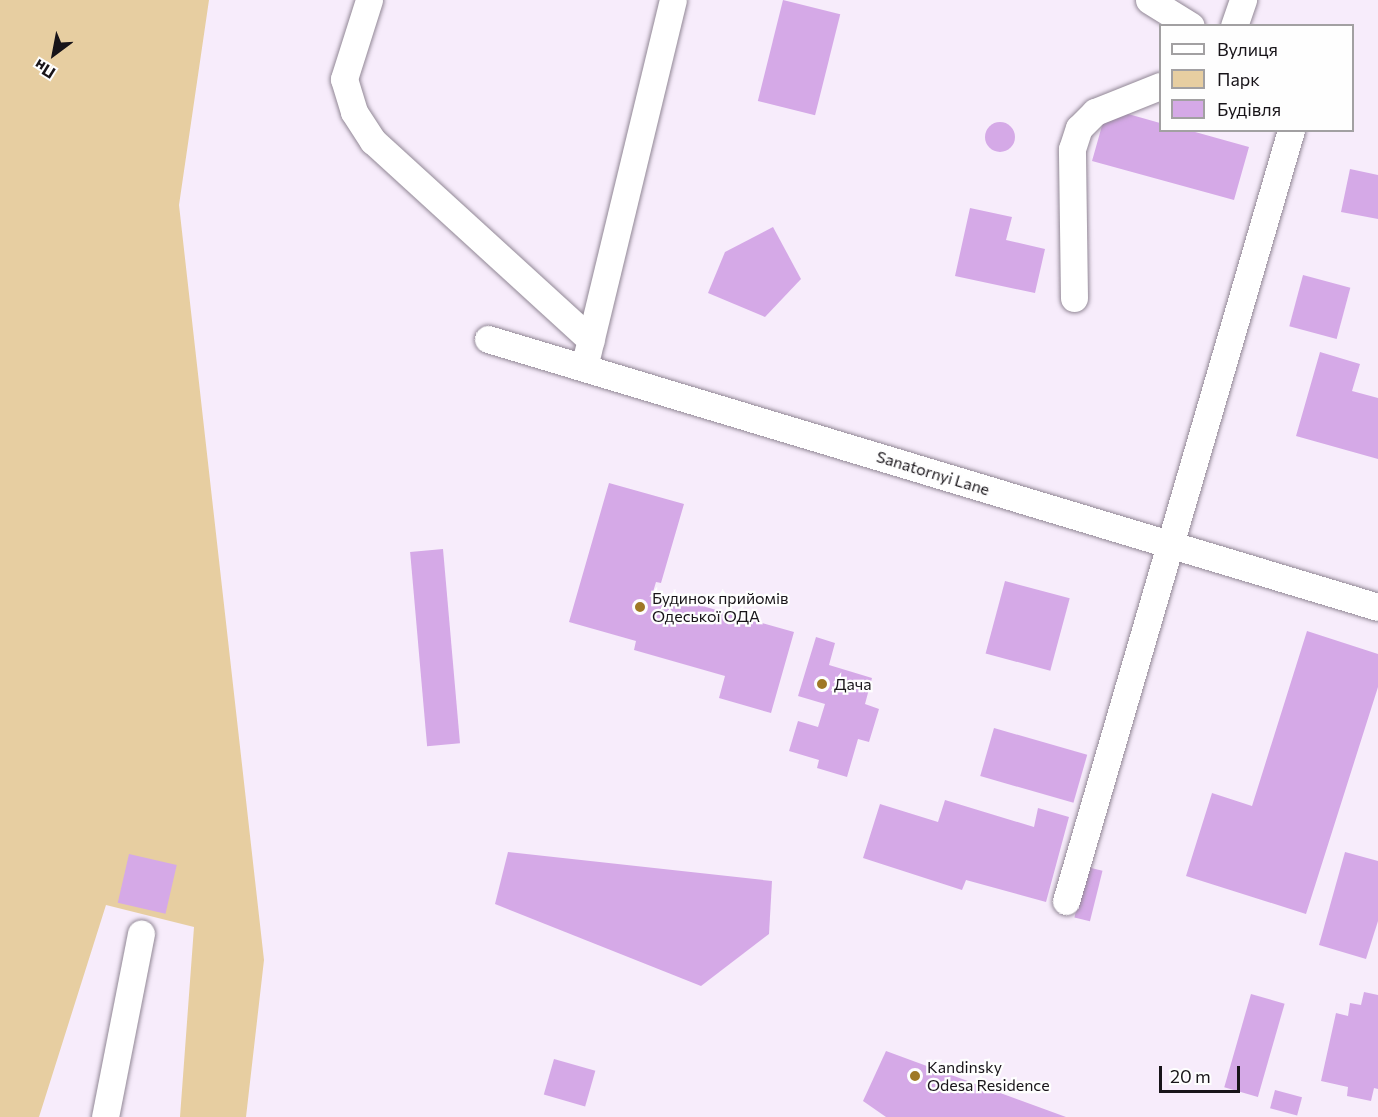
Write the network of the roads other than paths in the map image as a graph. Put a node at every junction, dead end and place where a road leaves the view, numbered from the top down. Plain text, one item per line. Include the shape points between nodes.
1 (369, 0) edge
2 (673, 0) edge
3 (1149, 0) edge
4 (1243, 0) edge
5 (1188, 24) edge
6 (1235, 24) edge
7 (1159, 87) edge
8 (1290, 132) edge
9 (1074, 298) dead end
10 (488, 339) dead end
11 (591, 340) junction
12 (584, 368) junction
13 (1167, 544) junction
14 (1378, 607) edge
15 (1066, 901) dead end
16 (141, 933) dead end
17 (105, 1117) edge

1 - 11 street via 344,79 354,112 373,141
2 - 11 street
3 - 5 street
4 - 6 street
7 - 9 street via 1095,112 1080,128 1072,149
8 - 13 street
10 - 12 street, Sanatornyi Lane
11 - 12 street
12 - 13 street, Sanatornyi Lane
13 - 14 street, Sanatornyi Lane
13 - 15 street
16 - 17 street

